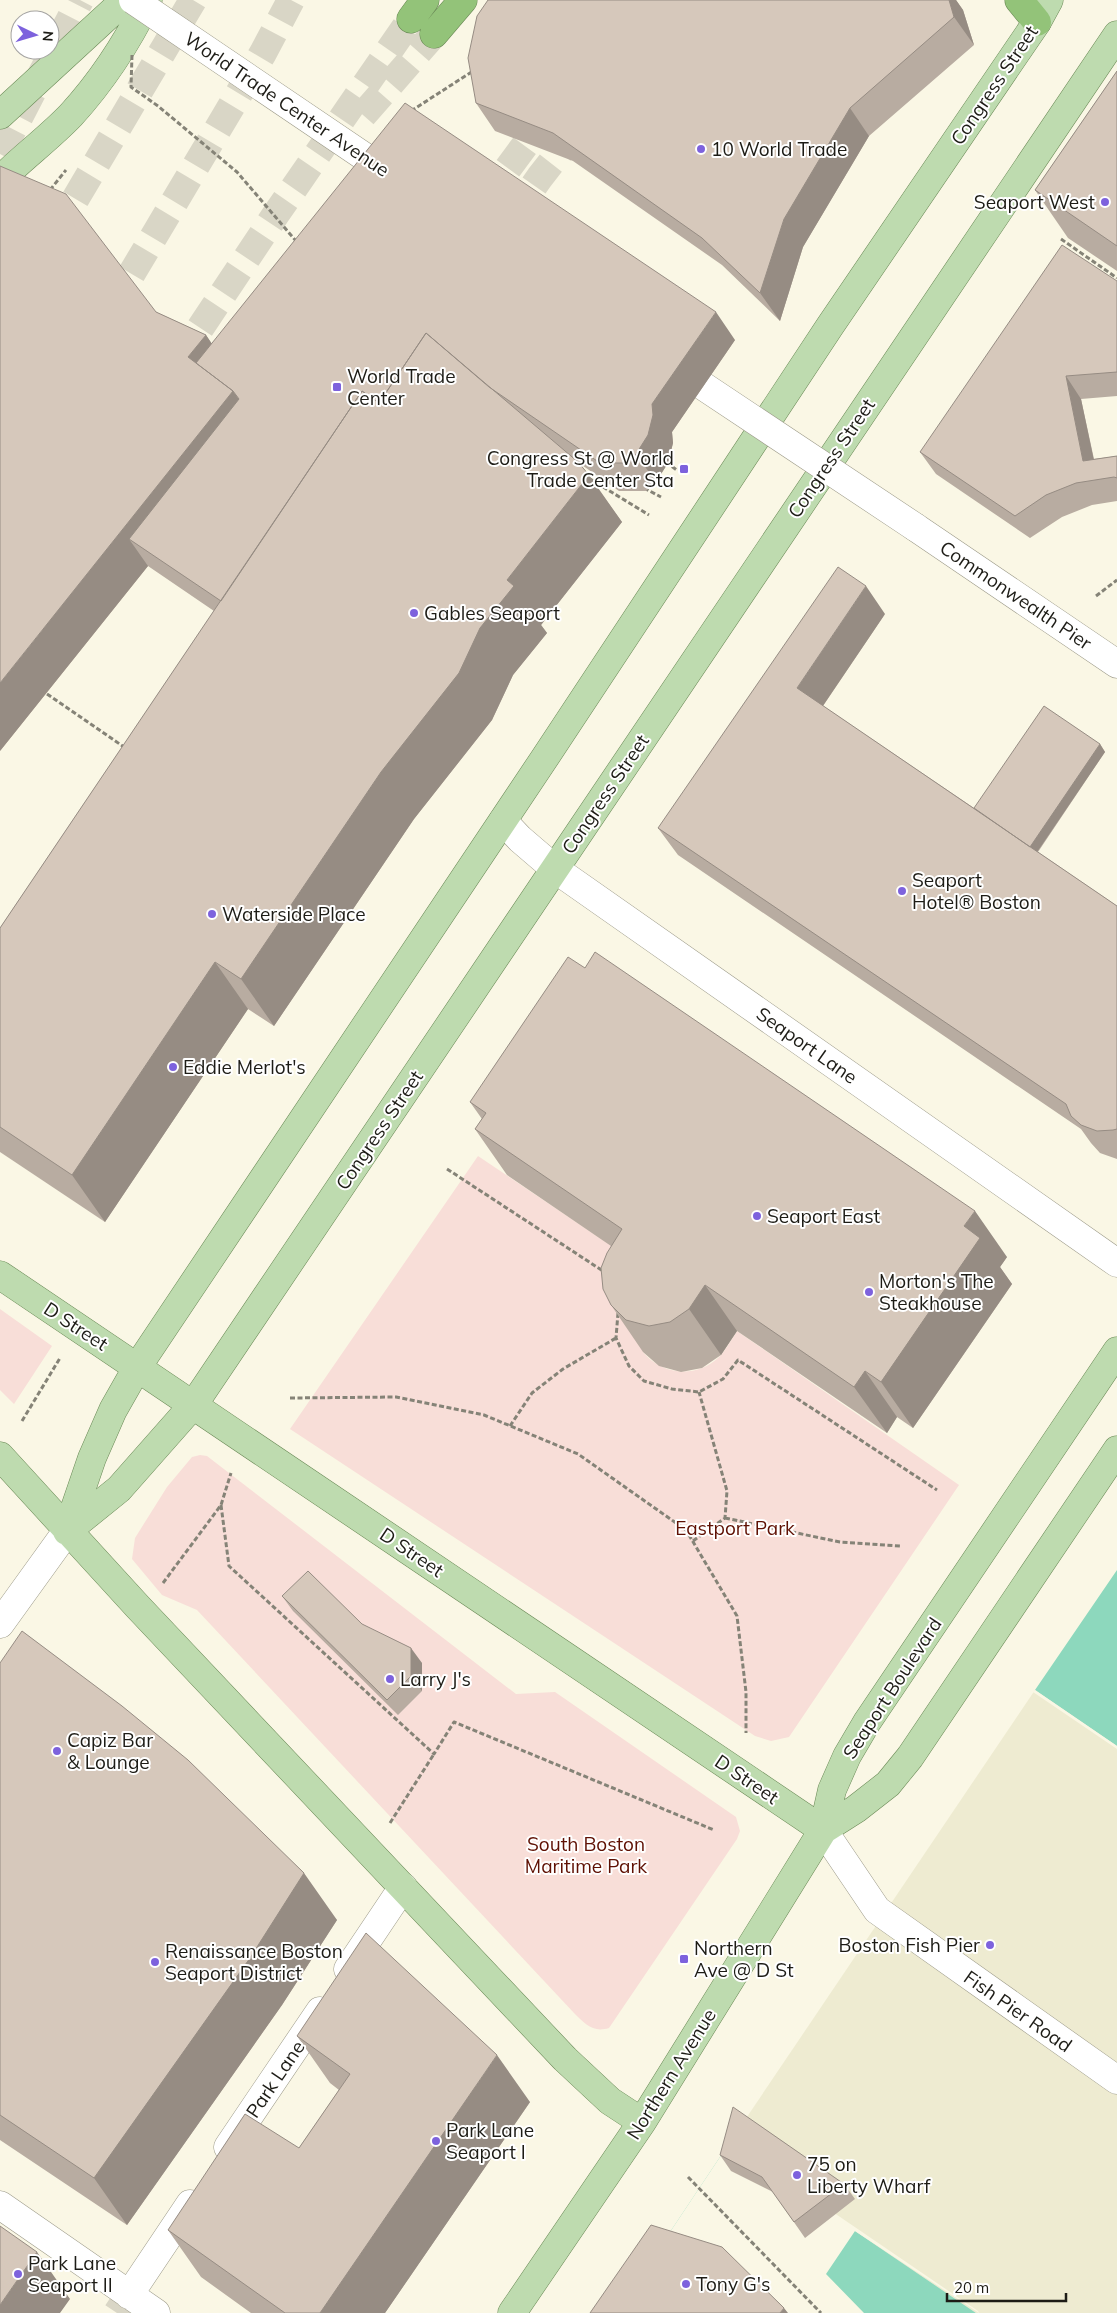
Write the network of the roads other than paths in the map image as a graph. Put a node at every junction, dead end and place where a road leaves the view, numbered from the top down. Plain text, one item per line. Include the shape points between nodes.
1 (125, 0) edge
2 (133, 0) edge
3 (148, 0) edge
4 (463, 0) edge
5 (1019, 0) edge
6 (1043, 11) edge
7 (434, 34) tunnel mouth
8 (1117, 35) edge
9 (0, 115) edge
10 (0, 180) edge
11 (410, 187) edge
12 (654, 353) edge
13 (1117, 664) edge
14 (503, 821) junction
15 (555, 869) junction
16 (1117, 1263) edge
17 (0, 1274) edge
18 (1117, 1351) edge
19 (138, 1366) junction
20 (194, 1404) junction
21 (1117, 1450) edge
22 (0, 1456) edge
23 (67, 1531) junction
24 (0, 1624) edge
25 (823, 1830) junction
26 (404, 1887) junction
27 (1117, 2080) edge
28 (642, 2122) junction
29 (0, 2205) edge
30 (129, 2295) junction
31 (156, 2313) edge
32 (512, 2313) edge

1 - 9 main road
2 - 11 street, World Trade Center Avenue, bridge
3 - 10 main road via 111,63 84,99
4 - 7 highway
5 - 6 highway
6 - 14 main road, Congress Street
8 - 15 main road, Congress Street
12 - 13 street, Commonwealth Pier, bridge
14 - 15 street, Seaport Lane
14 - 19 main road, Congress Street
15 - 16 street, Seaport Lane
15 - 20 main road, Congress Street
17 - 19 main road, D Street
18 - 25 main road, Seaport Boulevard via 867,1722 832,1790
19 - 20 main road, D Street
19 - 23 main road, Congress Street via 92,1458
20 - 23 main road, Congress Street via 119,1488
20 - 25 main road, D Street
21 - 25 main road via 910,1757 888,1784
22 - 23 main road
23 - 24 street, Congress Street
23 - 26 main road
25 - 27 street, Fish Pier Road via 877,1910
25 - 28 main road, Northern Avenue
26 - 28 main road via 565,2059 610,2102
26 - 30 street, Park Lane
28 - 32 main road, Northern Avenue
29 - 30 street
30 - 31 street

